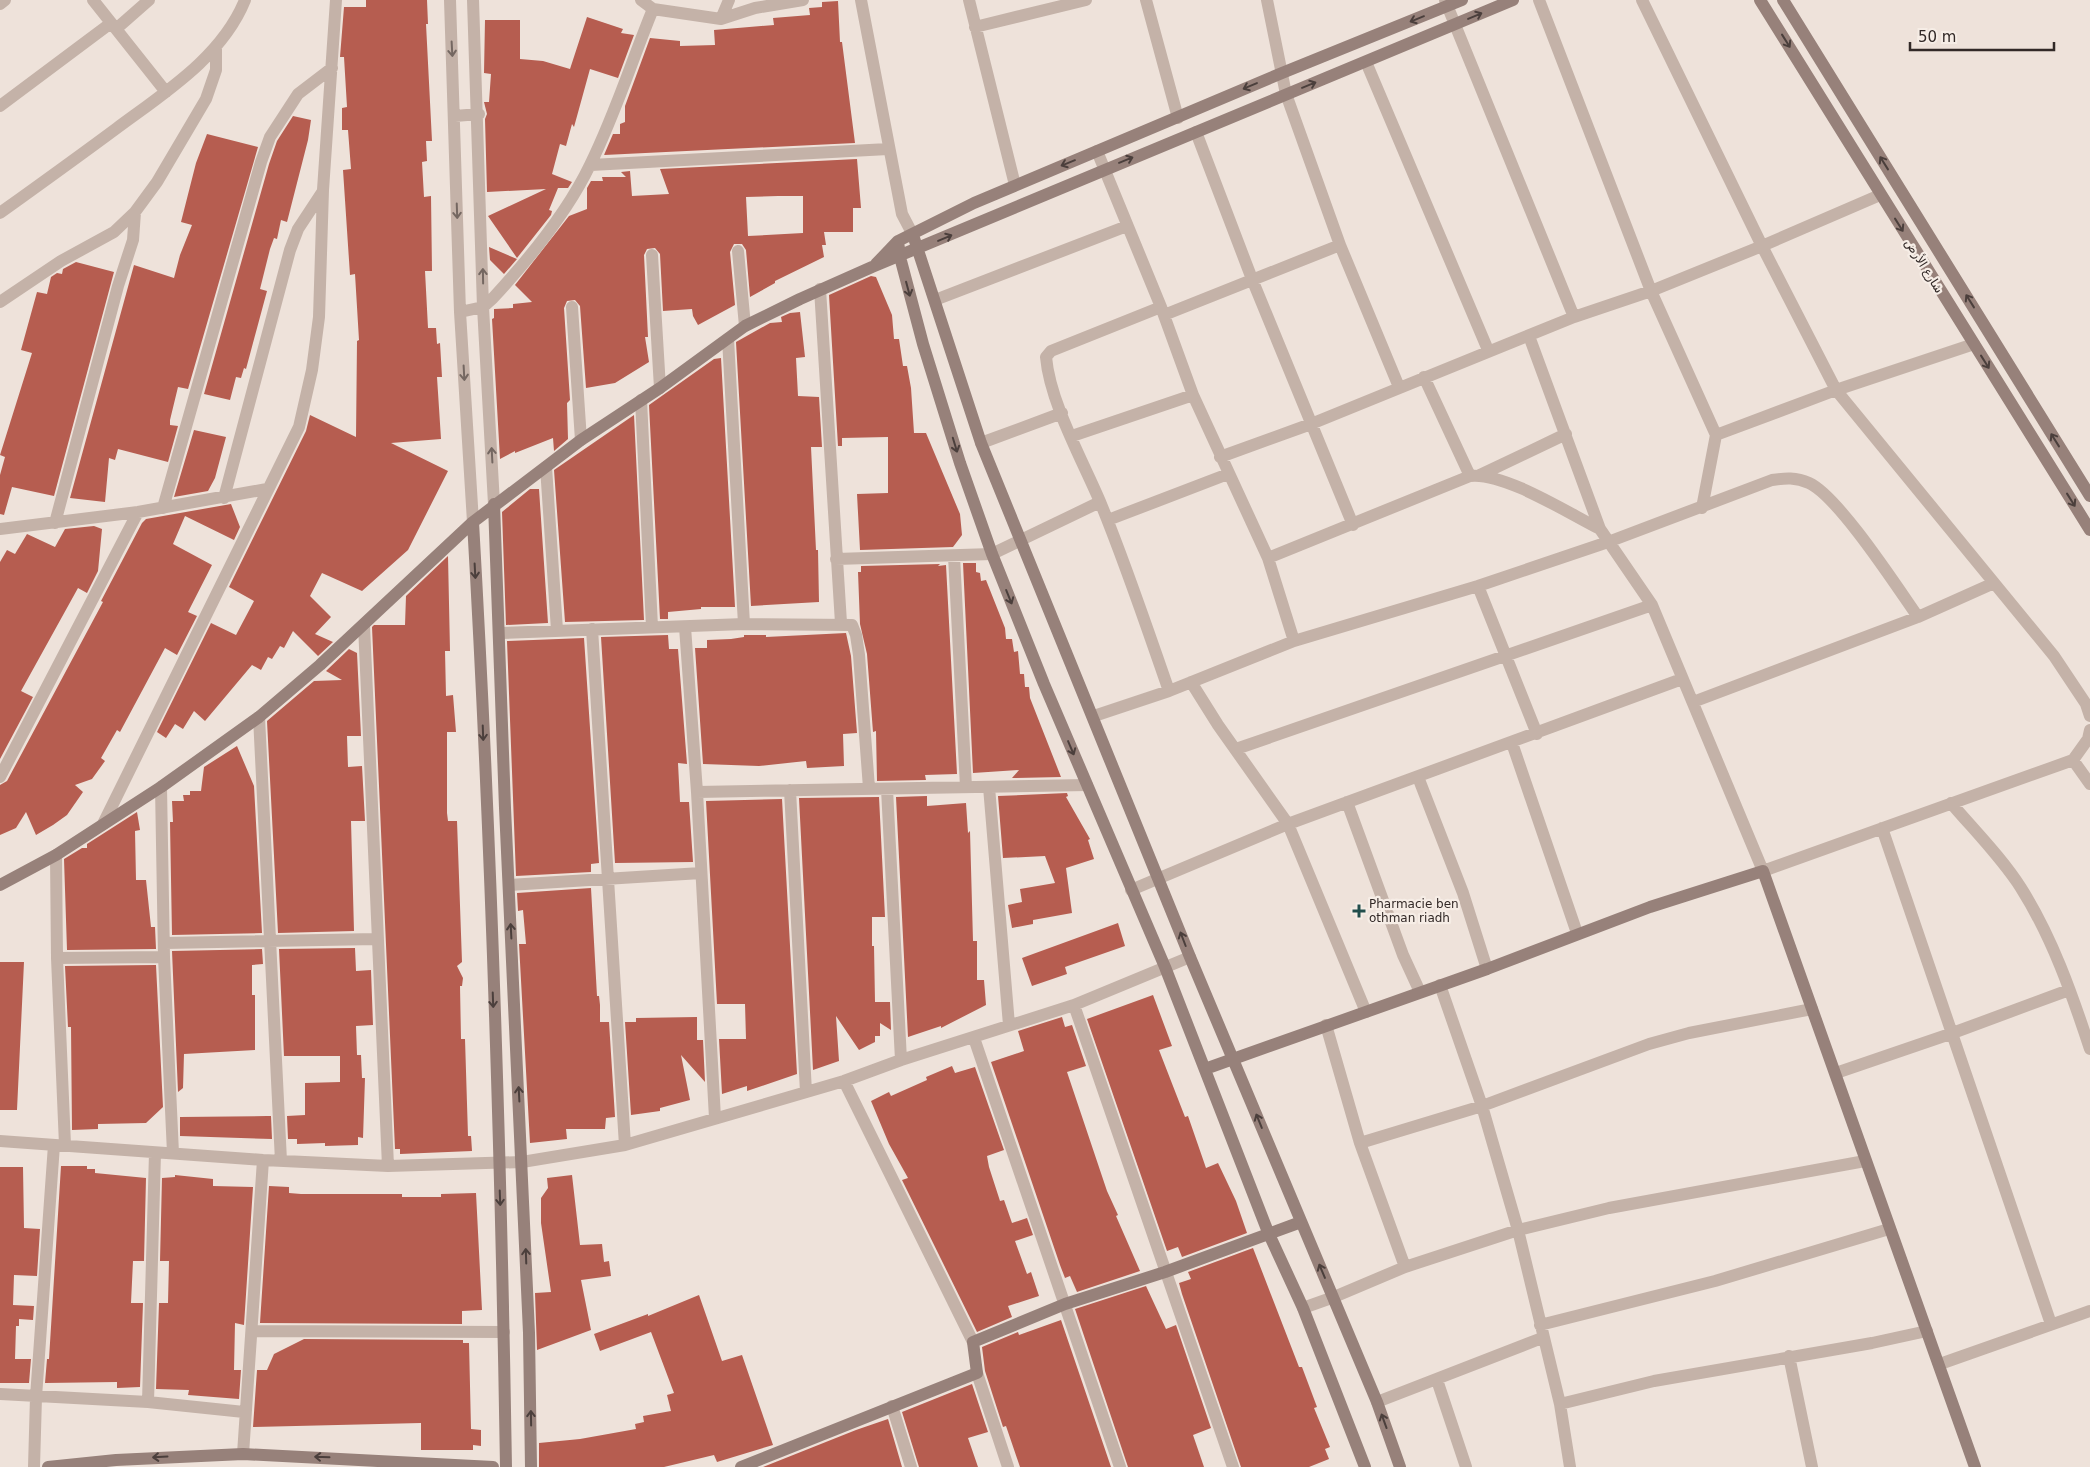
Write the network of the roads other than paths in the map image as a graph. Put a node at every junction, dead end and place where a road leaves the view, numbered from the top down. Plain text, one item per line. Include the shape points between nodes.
1 (5, 0) edge
2 (94, 0) edge
3 (149, 0) edge
4 (245, 0) edge
5 (336, 0) edge
6 (450, 0) edge
7 (473, 0) edge
8 (641, 0) edge
9 (729, 0) edge
10 (803, 0) edge
11 (861, 0) edge
12 (969, 0) edge
13 (1086, 0) edge
14 (1146, 0) edge
15 (1267, 0) edge
16 (1462, 0) edge
17 (1513, 0) edge
18 (1539, 0) edge
19 (1642, 0) edge
20 (1760, 0) edge
21 (1783, 0) edge
22 (1446, 3) edge
23 (0, 4) edge
24 (653, 9) junction
25 (722, 19) junction
26 (1455, 24) junction
27 (113, 26) junction
28 (975, 27) junction
29 (216, 46) junction
30 (1366, 62) junction
31 (332, 68) junction
32 (1282, 73) junction
33 (166, 92) junction
34 (1286, 94) junction
35 (2, 100) edge
36 (479, 114) junction
37 (455, 116) junction
38 (1178, 118) junction
39 (1864, 129) junction
40 (1196, 132) junction
41 (1847, 140) junction
42 (888, 149) junction
43 (1097, 151) junction
44 (591, 165) junction
45 (1105, 169) junction
46 (1015, 185) junction
47 (323, 190) junction
48 (1880, 195) junction
49 (135, 212) junction
50 (0, 213) edge
51 (902, 214) junction
52 (1127, 226) junction
53 (913, 234) junction
54 (898, 241) junction
55 (1340, 245) junction
56 (1762, 246) junction
57 (918, 249) junction
58 (738, 251) dead end
59 (652, 255) dead end
60 (900, 257) junction
61 (872, 267) junction
62 (1252, 280) junction
63 (820, 289) junction
64 (1651, 291) junction
65 (935, 300) junction
66 (0, 302) edge
67 (572, 306) dead end
68 (484, 307) junction
69 (1162, 311) junction
70 (460, 312) junction
71 (1574, 317) junction
72 (745, 326) junction
73 (1529, 336) junction
74 (728, 339) junction
75 (1974, 344) junction
76 (1488, 350) junction
77 (1424, 377) junction
78 (1399, 387) junction
79 (660, 388) junction
80 (1836, 390) junction
81 (1194, 395) junction
82 (641, 400) junction
83 (1062, 413) junction
84 (1311, 424) junction
85 (1566, 434) junction
86 (1716, 435) junction
87 (1072, 436) junction
88 (581, 440) junction
89 (981, 443) junction
90 (1220, 457) junction
91 (546, 468) junction
92 (1228, 474) junction
93 (1475, 476) junction
94 (267, 490) junction
95 (2090, 496) edge
96 (224, 498) junction
97 (1100, 502) junction
98 (494, 504) junction
99 (163, 508) junction
100 (1702, 508) junction
101 (138, 512) junction
102 (1108, 520) junction
103 (473, 522) junction
104 (55, 523) junction
105 (1352, 524) junction
106 (0, 529) edge
107 (1600, 529) junction
108 (2090, 530) edge
109 (1020, 540) junction
110 (1608, 542) junction
111 (992, 554) junction
112 (954, 556) junction
113 (1268, 558) junction
114 (836, 559) junction
115 (1994, 583) junction
116 (1478, 586) junction
117 (1652, 605) junction
118 (1918, 617) junction
119 (841, 623) junction
120 (744, 624) junction
121 (364, 625) junction
122 (652, 626) junction
123 (684, 626) junction
124 (592, 629) junction
125 (557, 630) junction
126 (500, 633) junction
127 (1294, 641) junction
128 (1506, 654) junction
129 (1682, 679) junction
130 (1191, 682) junction
131 (1169, 691) junction
132 (1693, 702) junction
133 (1094, 716) junction
134 (2090, 716) edge
135 (258, 717) junction
136 (2090, 730) edge
137 (1537, 734) junction
138 (1512, 743) junction
139 (1236, 749) junction
140 (2073, 760) junction
141 (0, 777) edge
142 (1418, 777) junction
143 (2090, 784) edge
144 (1086, 785) junction
145 (160, 786) junction
146 (869, 788) junction
147 (966, 788) junction
148 (988, 788) junction
149 (887, 789) junction
150 (790, 790) junction
151 (697, 792) junction
152 (1347, 802) junction
153 (1951, 803) junction
154 (103, 824) junction
155 (1288, 824) junction
156 (1882, 828) junction
157 (56, 855) junction
158 (1763, 871) junction
159 (701, 873) junction
160 (1159, 877) junction
161 (609, 880) junction
162 (0, 885) edge
163 (509, 885) junction
164 (1131, 890) junction
165 (1578, 933) junction
166 (376, 939) junction
167 (270, 940) junction
168 (165, 943) junction
169 (164, 957) junction
170 (1190, 957) junction
171 (57, 958) junction
172 (1165, 967) junction
173 (1487, 969) junction
174 (1440, 985) junction
175 (2069, 990) junction
176 (1420, 992) junction
177 (1074, 1006) junction
178 (1812, 1009) junction
179 (1366, 1012) junction
180 (1009, 1025) junction
181 (1326, 1025) junction
182 (1950, 1034) junction
183 (974, 1038) junction
184 (2090, 1049) edge
185 (1233, 1057) junction
186 (901, 1060) junction
187 (1205, 1069) junction
188 (1836, 1073) junction
189 (844, 1081) junction
190 (806, 1092) junction
191 (1482, 1106) junction
192 (715, 1118) junction
193 (0, 1140) edge
194 (1360, 1143) junction
195 (60, 1145) junction
196 (625, 1145) junction
197 (155, 1153) junction
198 (173, 1153) junction
199 (263, 1160) junction
200 (280, 1161) junction
201 (1865, 1161) junction
202 (522, 1162) junction
203 (499, 1163) junction
204 (388, 1166) junction
205 (1301, 1222) junction
206 (1889, 1229) junction
207 (1518, 1230) junction
208 (1268, 1232) junction
209 (1405, 1267) junction
210 (1165, 1272) junction
211 (1334, 1297) junction
212 (1065, 1304) junction
213 (1303, 1308) junction
214 (2090, 1311) edge
215 (2051, 1324) junction
216 (1540, 1325) junction
217 (252, 1330) junction
218 (1927, 1330) junction
219 (504, 1332) junction
220 (1542, 1338) junction
221 (973, 1342) junction
222 (1789, 1356) junction
223 (1940, 1364) junction
224 (977, 1373) junction
225 (1437, 1380) junction
226 (0, 1394) edge
227 (36, 1397) junction
228 (148, 1402) junction
229 (1377, 1402) junction
230 (1560, 1404) junction
231 (892, 1406) junction
232 (244, 1412) junction
233 (243, 1454) junction
234 (34, 1467) edge
235 (48, 1467) edge
236 (493, 1467) edge
237 (506, 1467) edge
238 (531, 1467) edge
239 (741, 1467) edge
240 (911, 1467) edge
241 (1008, 1467) edge
242 (1120, 1467) edge
243 (1233, 1467) edge
244 (1365, 1467) edge
245 (1400, 1467) edge
246 (1466, 1467) edge
247 (1570, 1467) edge
248 (1812, 1467) edge
249 (1975, 1467) edge

1 - 23 street
2 - 27 street
3 - 27 street
4 - 29 street via 236,19
5 - 31 street
6 -> 37 street
7 - 36 street
8 - 24 street
9 - 25 street
10 - 25 street via 755,8
11 - 42 street
12 - 28 street
13 - 28 street
14 - 38 street
15 - 32 street
16 - 22 street
26 -> 17 street
18 - 64 street
19 - 56 street
20 -> 41 street, شارع الأرض
21 - 39 street, شارع الأرض
22 - 26 street
22 -> 32 street
24 - 25 street
24 - 44 street
26 - 30 street
26 - 71 street
27 - 33 street
27 - 35 street
28 - 46 street
29 - 33 street
29 - 49 street via 216,70 206,99 157,182
34 -> 30 street
30 - 76 street
31 - 47 street
31 - 99 street via 298,94 270,137 260,162
32 - 34 street
32 -> 38 street
33 - 50 street
34 - 40 street
34 - 55 street
36 - 37 street
68 -> 36 street
37 -> 70 street
38 - 43 street
39 - 41 street
95 -> 39 street, شارع الأرض
45 -> 40 street
40 - 62 street
41 - 48 street, شارع الأرض
42 - 44 street
42 - 51 street
43 - 45 street
43 -> 46 street
44 - 68 street via 554,224
45 - 52 street
57 -> 45 street
46 - 53 street
47 - 94 street via 319,317 312,370 298,427
47 - 96 street via 298,229 290,250
48 - 56 street
48 -> 75 street, شارع الأرض
49 - 66 street via 114,232 61,261
49 - 104 street via 132,240
51 - 53 street
51 - 54 street
52 - 65 street
52 - 69 street
53 - 54 street
53 - 57 street
54 - 60 street
54 - 61 street
55 - 62 street
55 - 78 street
56 - 64 street
56 - 80 street
57 - 60 street
57 - 65 street
58 - 72 street
59 - 79 street
60 - 61 street
60 -> 111 street via 934,380
61 - 63 street
62 - 69 street
62 - 84 street
63 - 72 street
63 - 114 street
64 - 71 street
64 - 86 street
65 - 89 street
67 - 88 street
68 - 70 street
98 -> 68 street
69 - 81 street
69 - 83 street via 1048,353 1047,367
70 -> 103 street
71 - 73 street
72 - 74 street
73 - 76 street
73 - 85 street
74 - 79 street
74 - 120 street
75 - 80 street
75 -> 108 street, شارع الأرض
76 - 77 street
77 - 78 street
77 - 93 street
78 - 84 street
79 - 82 street
80 - 86 street
80 - 115 street
81 - 87 street
81 - 90 street
82 - 88 street
82 - 122 street
83 - 87 street
83 - 89 street
84 - 90 street
84 - 105 street
85 - 93 street
85 - 107 street
86 - 100 street
87 - 97 street
88 - 91 street
89 - 109 street
90 - 92 street
91 - 98 street
91 - 125 street
92 - 102 street
92 - 113 street
93 - 105 street
93 - 107 street via 1498,479
94 - 96 street
94 - 154 street
96 - 99 street
97 - 102 street
97 - 109 street
98 - 103 street
98 - 126 street
99 - 101 street
100 - 110 street
100 - 118 street via 1772,480 1790,477 1811,484 1831,501 1878,559
101 - 104 street
101 - 141 street
102 - 131 street
103 - 121 street
103 -> 203 street
104 - 106 street
105 - 113 street
107 - 110 street
109 - 111 street
109 - 133 street
110 - 116 street
110 - 117 street
111 - 112 street
111 -> 144 street
112 - 114 street
112 - 147 street
113 - 127 street
114 - 119 street
115 - 118 street
115 - 134 street via 2054,656 2086,704
116 - 127 street
116 - 128 street
117 - 128 street
117 - 129 street
118 - 132 street
119 - 120 street
119 - 146 street via 852,625 856,635
120 - 123 street
121 - 135 street
121 - 166 street
122 - 123 street
122 - 124 street
123 - 151 street
124 - 125 street
124 - 161 street
125 - 126 street
126 - 163 street
127 - 130 street
128 - 137 street
128 - 139 street
129 - 132 street
129 - 137 street
130 - 131 street
130 - 139 street
131 - 133 street
132 - 158 street
133 - 160 street
135 - 145 street
135 - 167 street
136 - 140 street via 2088,739
137 - 138 street
138 - 142 street
138 - 165 street
139 - 155 street
140 - 143 street
140 - 153 street
142 - 152 street
142 - 173 street via 1463,893
144 - 148 street
144 - 164 street
145 - 154 street
145 - 168 street
146 - 149 street
146 - 150 street
147 - 148 street
147 - 149 street
148 - 180 street
149 - 186 street
150 - 151 street
150 - 190 street
151 - 159 street
152 - 155 street
152 - 176 street via 1402,955
153 - 156 street
153 - 175 street via 2020,887 2040,921
154 - 157 street
155 - 160 street
155 - 179 street
156 - 158 street
156 - 182 street
157 - 162 street
157 - 171 street
158 - 165 street
158 - 178 street
159 - 161 street
159 - 192 street
160 - 164 street
170 -> 160 street
161 - 163 street
161 - 196 street
202 -> 163 street
164 - 172 street
165 - 173 street
166 - 167 street
166 - 204 street
167 - 168 street
167 - 200 street
168 - 169 street
169 - 171 street
169 - 198 street
170 - 172 street
170 - 185 street
171 - 195 street
172 - 177 street
172 - 187 street
173 - 174 street
174 - 176 street
174 - 191 street
175 - 182 street
175 - 184 street
176 - 179 street
177 - 180 street
177 - 210 street
178 - 188 street
178 - 191 street via 1688,1033 1649,1044
179 - 181 street
180 - 183 street
181 - 185 street
181 - 194 street
182 - 188 street
182 - 215 street
183 - 186 street
183 - 212 street
185 - 187 street
205 -> 185 street
186 - 189 street
187 - 208 street
188 - 201 street
189 - 190 street
189 - 221 street
190 - 192 street
191 - 194 street
191 - 207 street
192 - 196 street
193 - 195 street
194 - 209 street
195 - 197 street
195 - 227 street
196 - 202 street
197 - 198 street
197 - 228 street
198 - 199 street
199 - 200 street
199 - 217 street
200 - 204 street
201 - 206 street
201 - 207 street via 1609,1208
202 - 203 street
238 -> 202 street
203 - 204 street
203 -> 219 street
205 - 208 street
211 -> 205 street
206 - 216 street via 1715,1281
206 - 218 street
207 - 209 street
207 - 216 street
208 - 210 street
208 - 213 street
209 - 211 street
210 - 212 street
210 - 243 street
211 - 213 street
211 - 229 street
212 - 221 street
212 - 242 street
213 - 244 street
214 - 215 street
215 - 223 street
216 - 220 street
217 - 219 street
217 - 232 street
218 - 222 street
218 - 223 street
219 - 237 street
220 - 225 street
220 - 230 street
221 - 224 street
222 - 230 street via 1654,1381
222 - 248 street
223 - 249 street
224 - 231 street
224 - 241 street
225 - 229 street
225 - 246 street
226 - 227 street
227 - 228 street
227 - 234 street
228 - 232 street
245 -> 229 street
230 - 247 street
231 - 239 street
231 - 240 street
232 - 233 street
233 -> 235 street via 125,1459
236 -> 233 street

